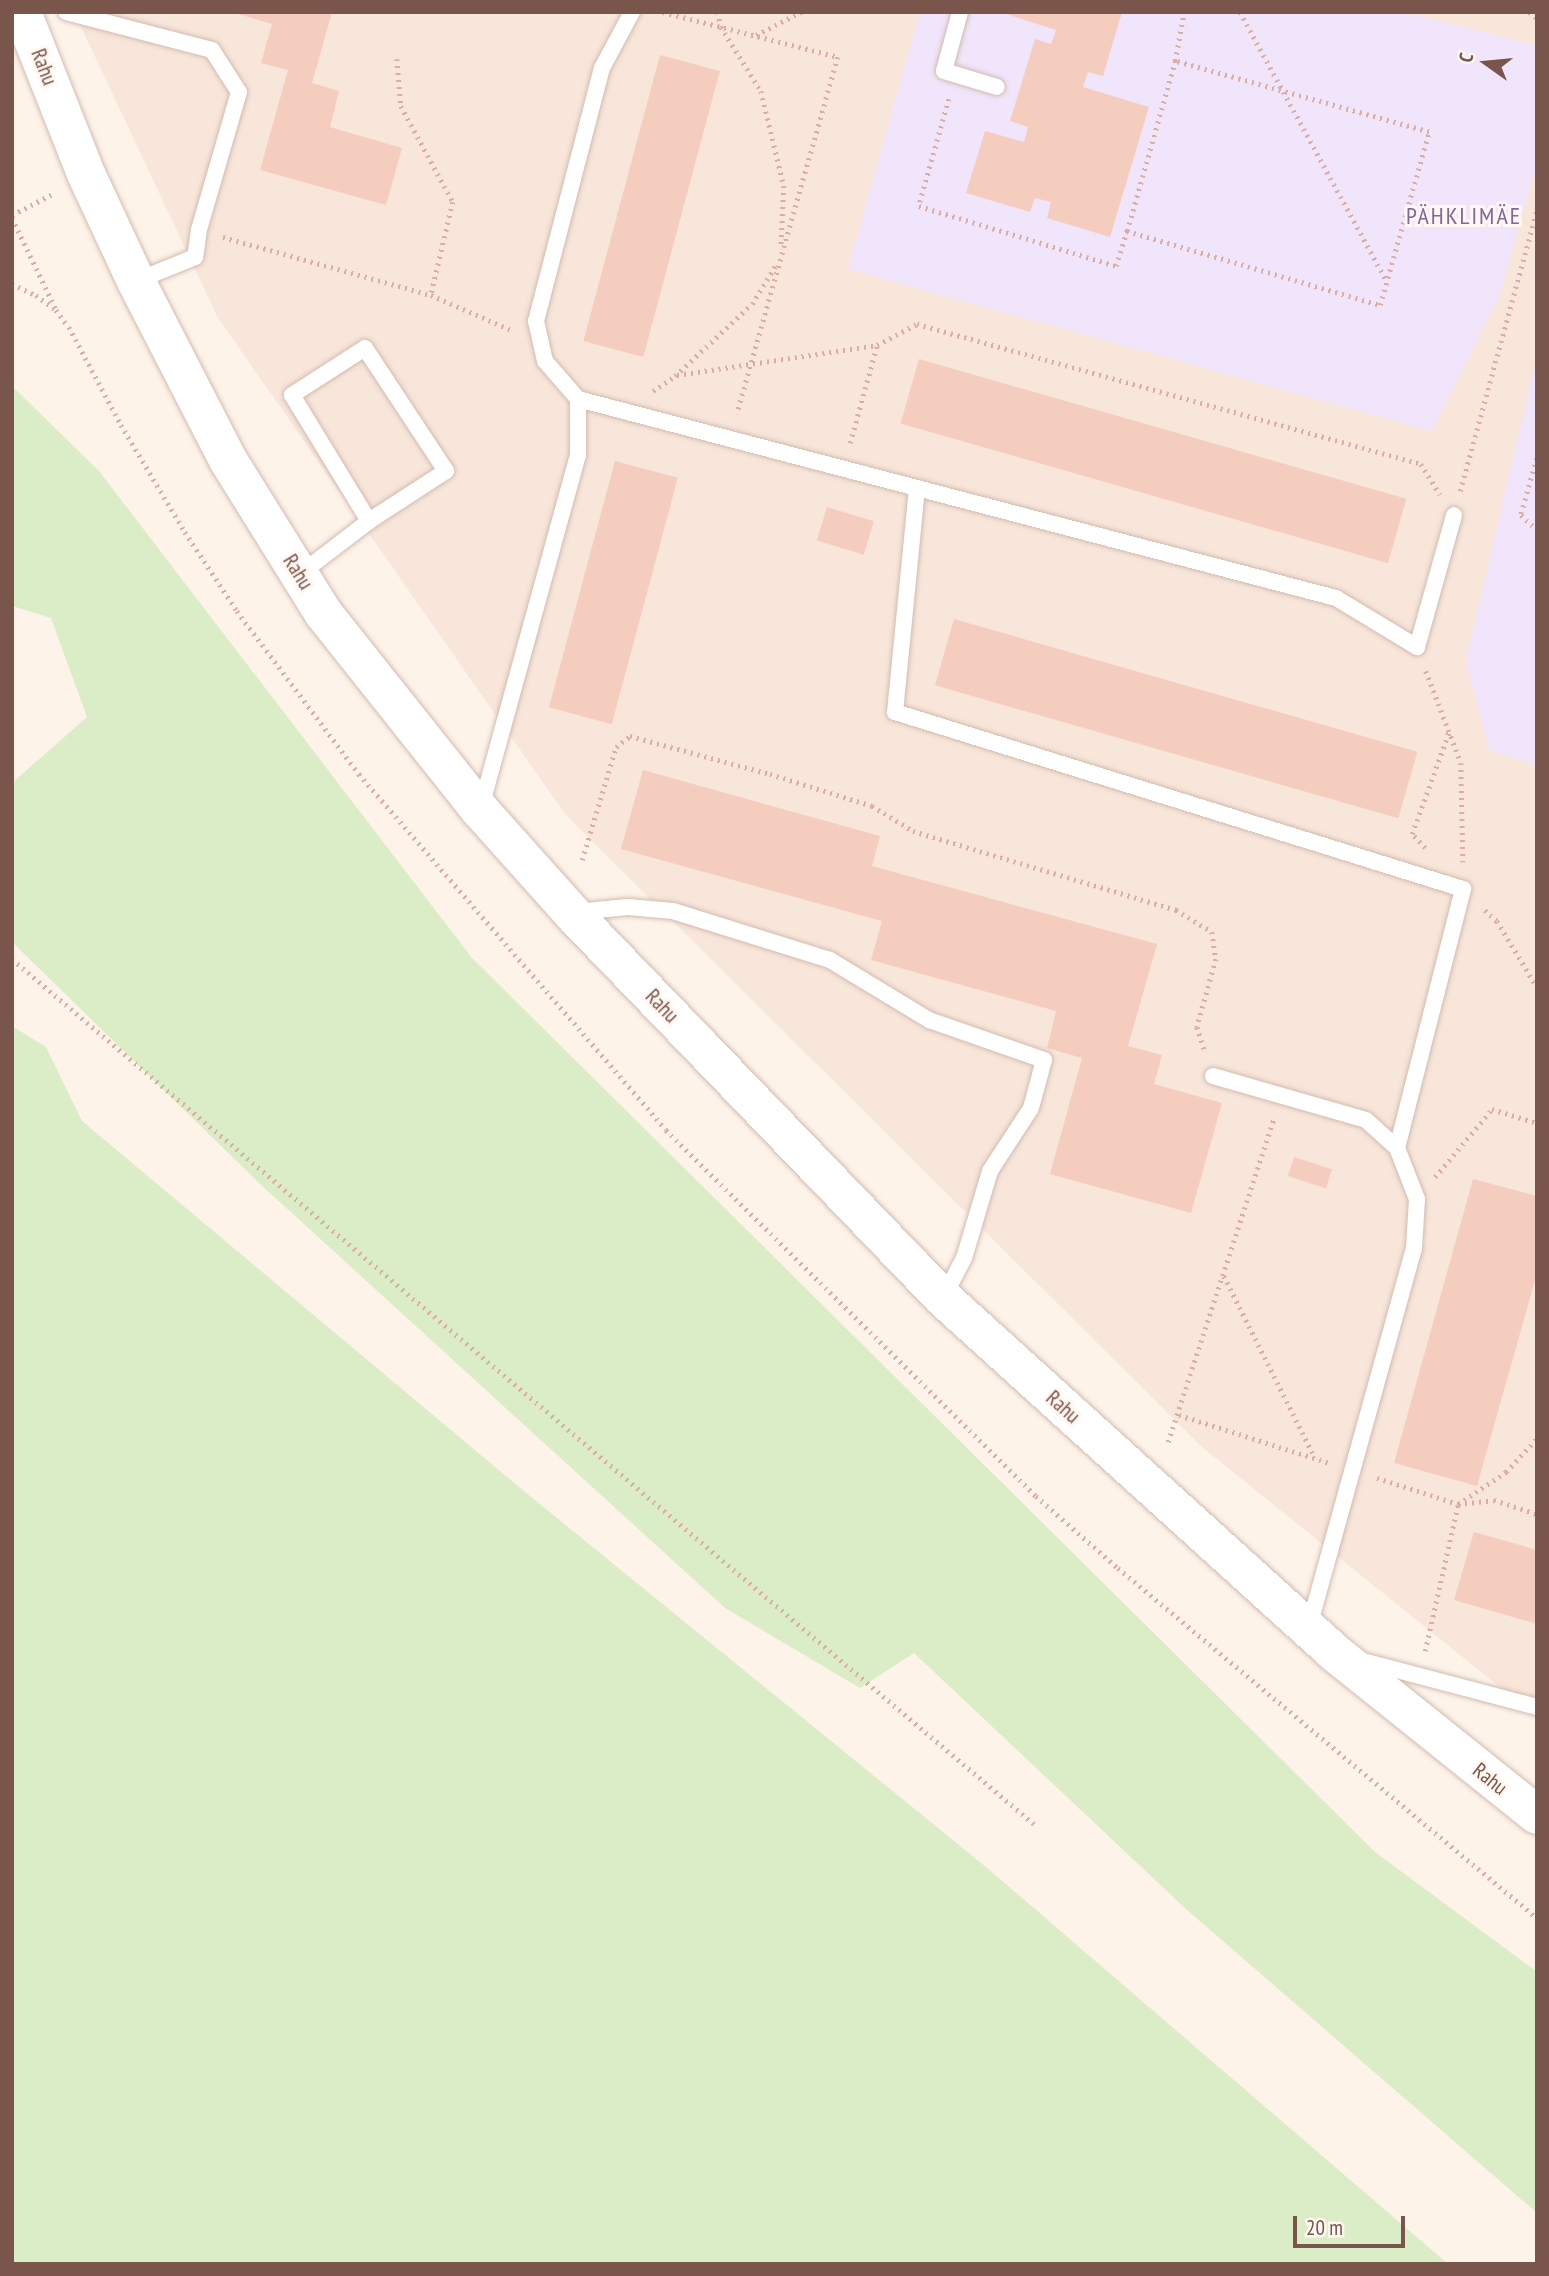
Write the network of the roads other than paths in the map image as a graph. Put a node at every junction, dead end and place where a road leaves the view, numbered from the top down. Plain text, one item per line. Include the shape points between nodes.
1 (22, 12) edge
2 (66, 12) edge
3 (632, 12) edge
4 (960, 12) edge
5 (997, 87) dead end
6 (136, 281) junction
7 (578, 399) junction
8 (917, 488) junction
9 (1454, 515) road end
10 (369, 521) junction
11 (300, 575) junction
12 (480, 810) junction
13 (572, 913) junction
14 (1213, 1076) road end
15 (1397, 1148) junction
16 (943, 1298) junction
17 (1322, 1641) junction
18 (1537, 1707) edge
19 (1537, 1815) edge

1 - 6 main road, Rahu via 87,176
2 - 6 lane via 212,50 239,92 195,257
3 - 7 lane via 602,68 536,321 545,361
4 - 5 lane via 944,71
6 - 11 main road, Rahu via 228,460
7 - 8 lane
7 - 12 lane via 578,454
8 - 9 lane via 1336,598 1417,647
8 - 15 lane via 895,712 1463,889
10 - 10 lane via 446,471 365,348 292,395
10 - 11 lane
11 - 12 main road, Rahu via 324,614
12 - 13 main road, Rahu
13 - 16 main road, Rahu
13 - 16 lane via 628,907 673,911 830,960 929,1020 1044,1060 1031,1108 990,1171 964,1258
14 - 15 lane via 1366,1120
15 - 17 lane via 1417,1199 1414,1248
16 - 17 main road, Rahu
17 - 18 lane via 1419,1676
17 - 19 main road, Rahu

